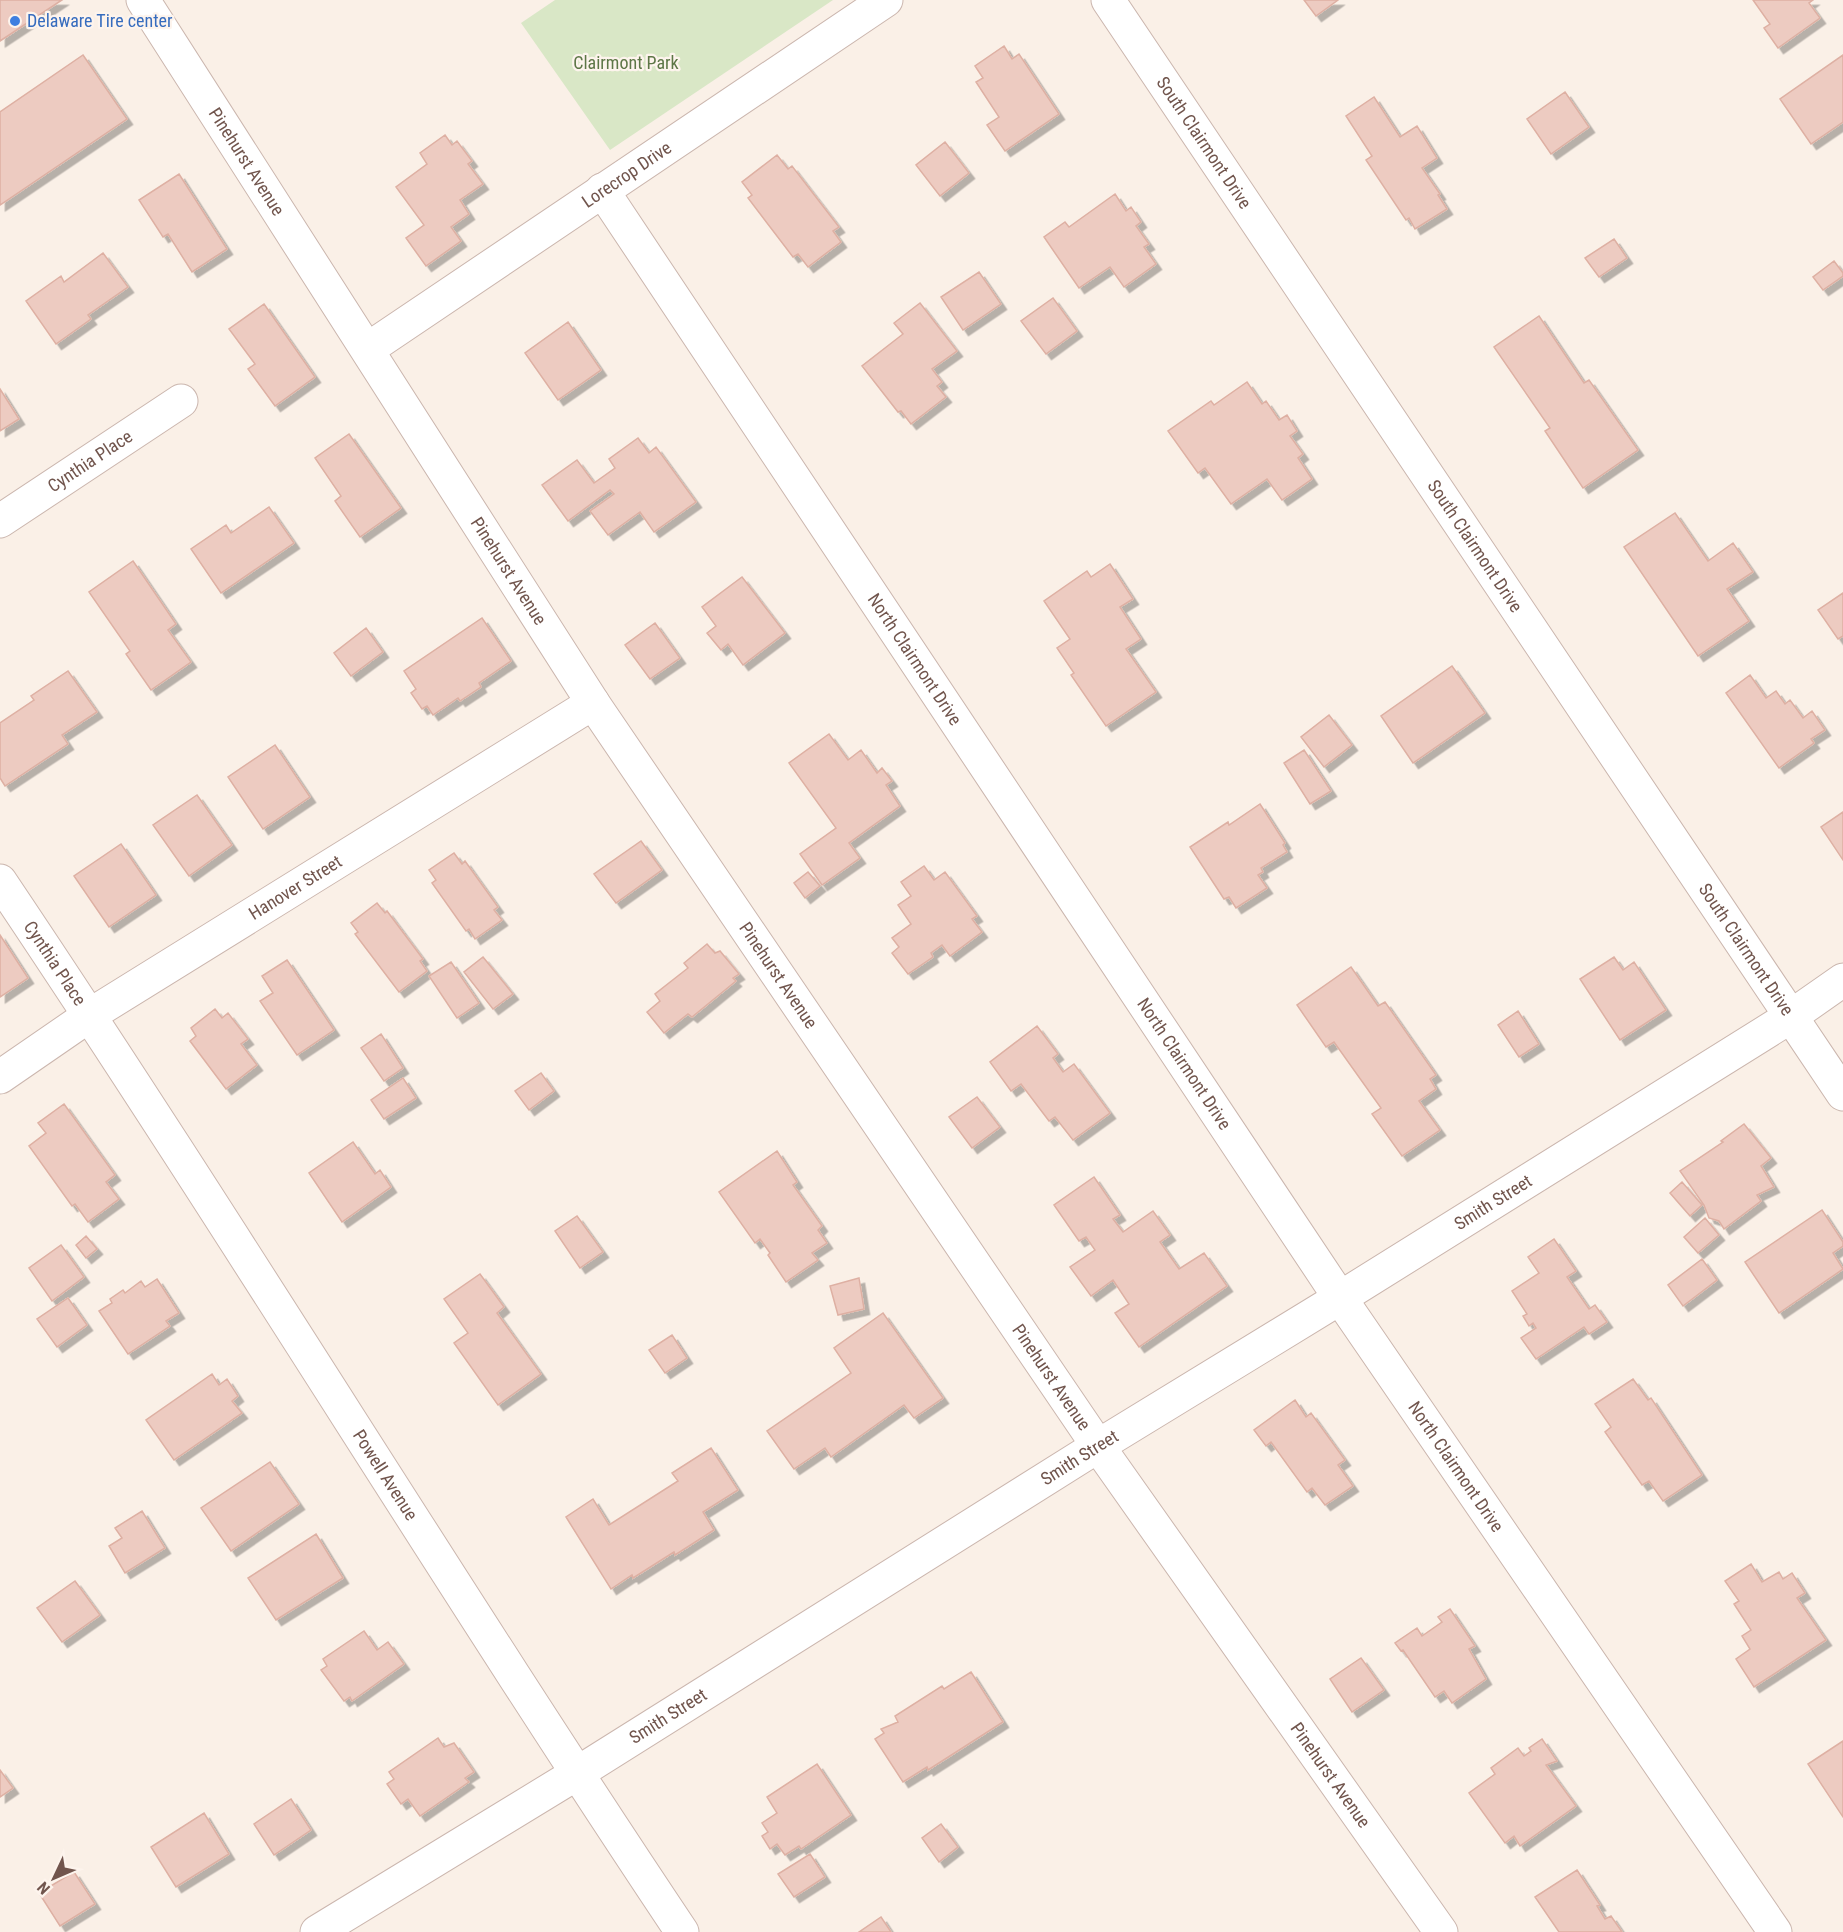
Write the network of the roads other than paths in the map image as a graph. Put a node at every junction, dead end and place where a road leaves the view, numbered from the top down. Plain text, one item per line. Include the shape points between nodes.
1 (144, 0) edge
2 (886, 0) edge
3 (1108, 0) edge
4 (602, 190) junction
5 (368, 349) junction
6 (181, 401) dead end
7 (0, 521) edge
8 (593, 703) junction
9 (0, 881) edge
10 (1843, 980) edge
11 (90, 1015) junction
12 (1790, 1017) junction
13 (0, 1077) edge
14 (1843, 1094) edge
15 (1340, 1298) junction
16 (1098, 1446) junction
17 (576, 1773) junction
18 (317, 1932) edge
19 (682, 1932) edge
20 (1441, 1932) edge
21 (1775, 1932) edge

1 - 5 street, Pinehurst Avenue
2 - 4 street, Lorecrop Drive
3 - 12 street, South Clairmont Drive
4 - 5 street, Lorecrop Drive
4 - 15 street, North Clairmont Drive
5 - 8 street, Pinehurst Avenue
6 - 7 street, Cynthia Place
8 - 11 street, Hanover Street
8 - 16 street, Pinehurst Avenue
9 - 11 street, Cynthia Place
10 - 12 street, Smith Street
11 - 13 street, Hanover Street
11 - 17 street, Powell Avenue
12 - 14 street, South Clairmont Drive
12 - 15 street, Smith Street
15 - 16 street, Smith Street
15 - 21 street, North Clairmont Drive
16 - 17 street, Smith Street
16 - 20 street, Pinehurst Avenue
17 - 18 street, Smith Street
17 - 19 street, Powell Avenue

